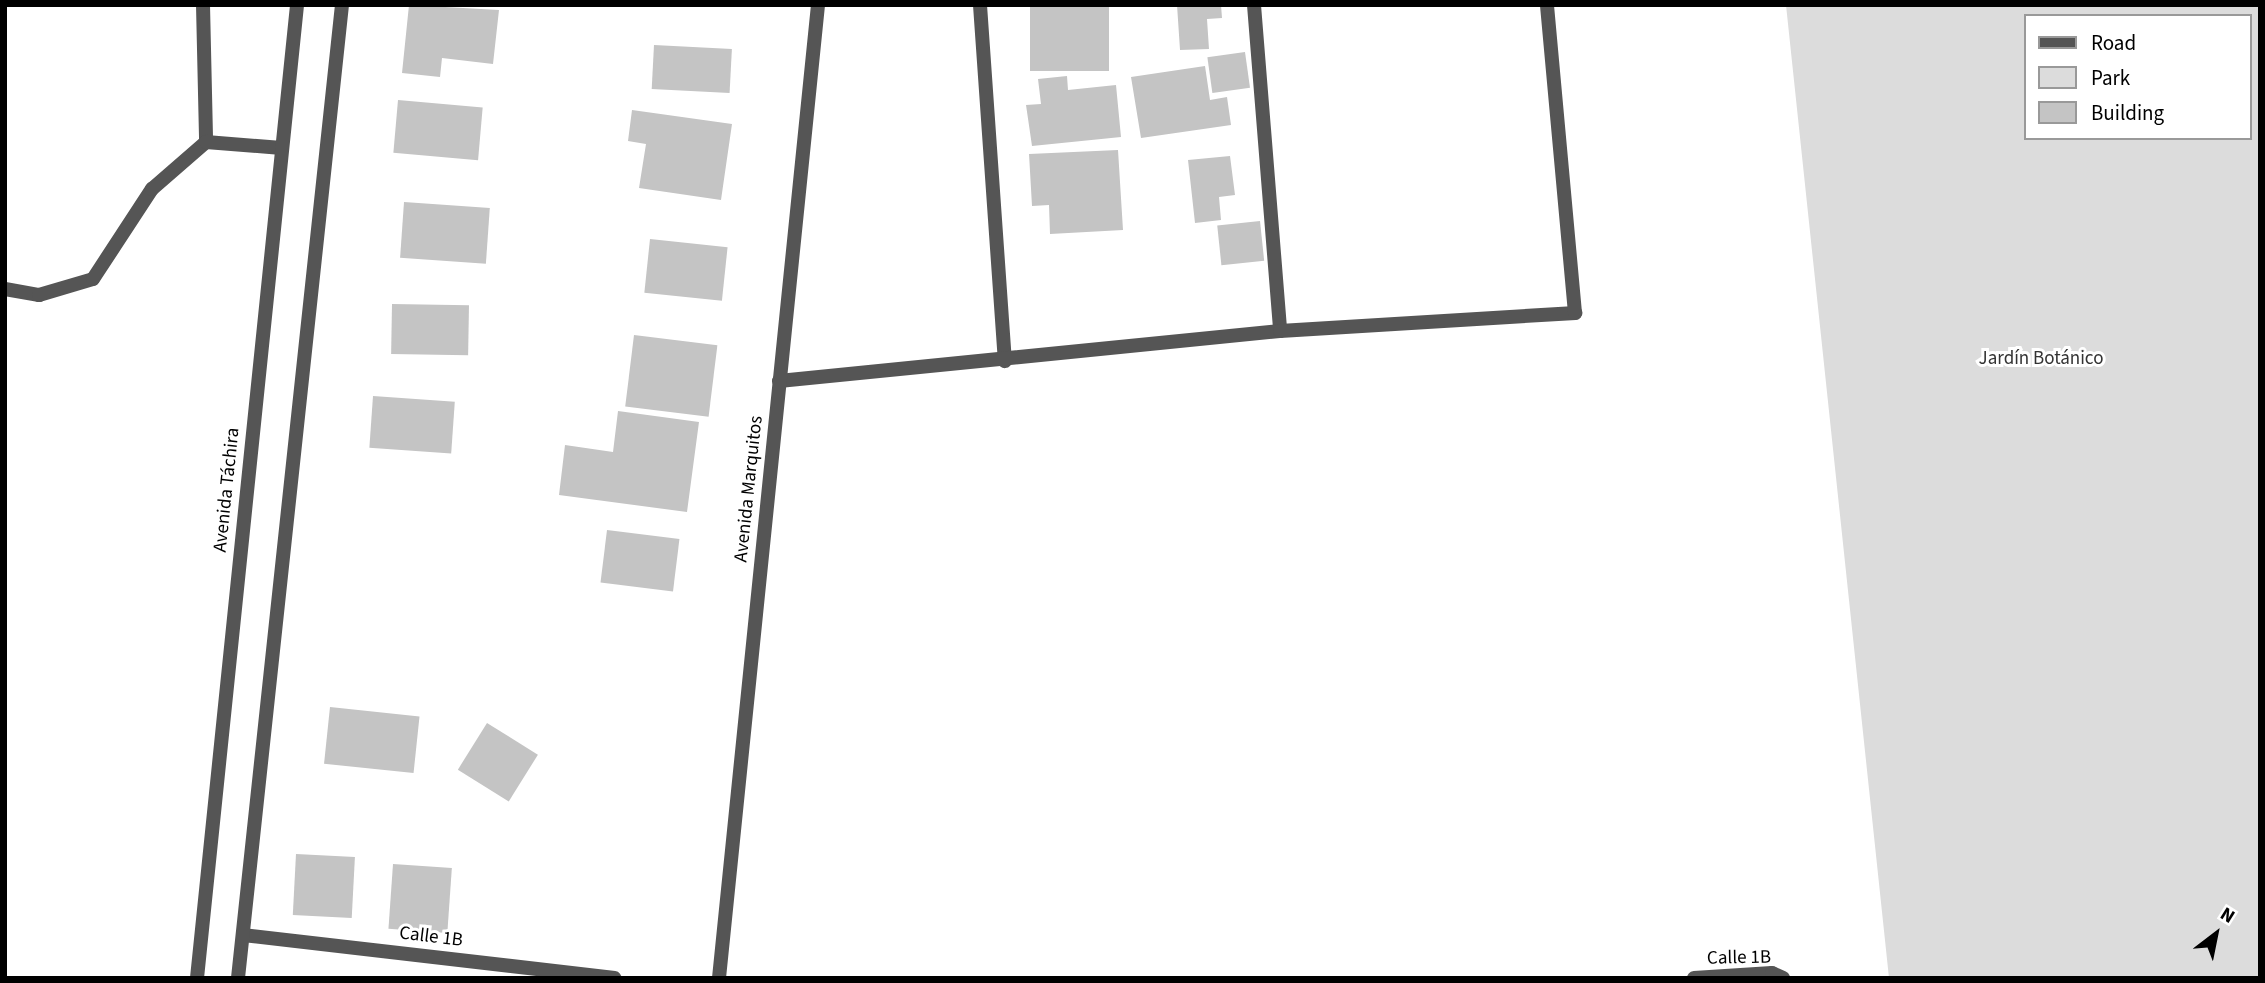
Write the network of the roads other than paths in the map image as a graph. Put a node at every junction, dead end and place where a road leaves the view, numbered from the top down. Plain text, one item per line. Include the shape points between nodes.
1 (203, 5) edge
2 (297, 5) edge
3 (342, 5) edge
4 (818, 5) edge
5 (980, 5) edge
6 (1254, 5) edge
7 (1547, 5) edge
8 (206, 142) junction
9 (282, 148) junction
10 (5, 289) edge
11 (1280, 331) junction
12 (1005, 361) junction
13 (779, 381) junction
14 (243, 935) junction
15 (197, 978) edge
16 (238, 978) edge
17 (615, 978) edge
18 (719, 978) edge
19 (1694, 978) edge
20 (1783, 978) edge

1 - 8 street
2 - 9 street, Avenida Táchira
3 - 14 street
4 - 13 street, Avenida Marquitos
5 - 12 street
6 - 11 street
7 - 11 street via 1575,313
8 - 9 street
8 - 10 street via 152,189 93,279 39,295
9 - 15 street, Avenida Táchira
11 - 12 street
12 - 13 street
13 - 18 street, Avenida Marquitos
14 - 16 street
14 - 17 street, Calle 1B
19 - 20 street, Calle 1B via 1772,973

